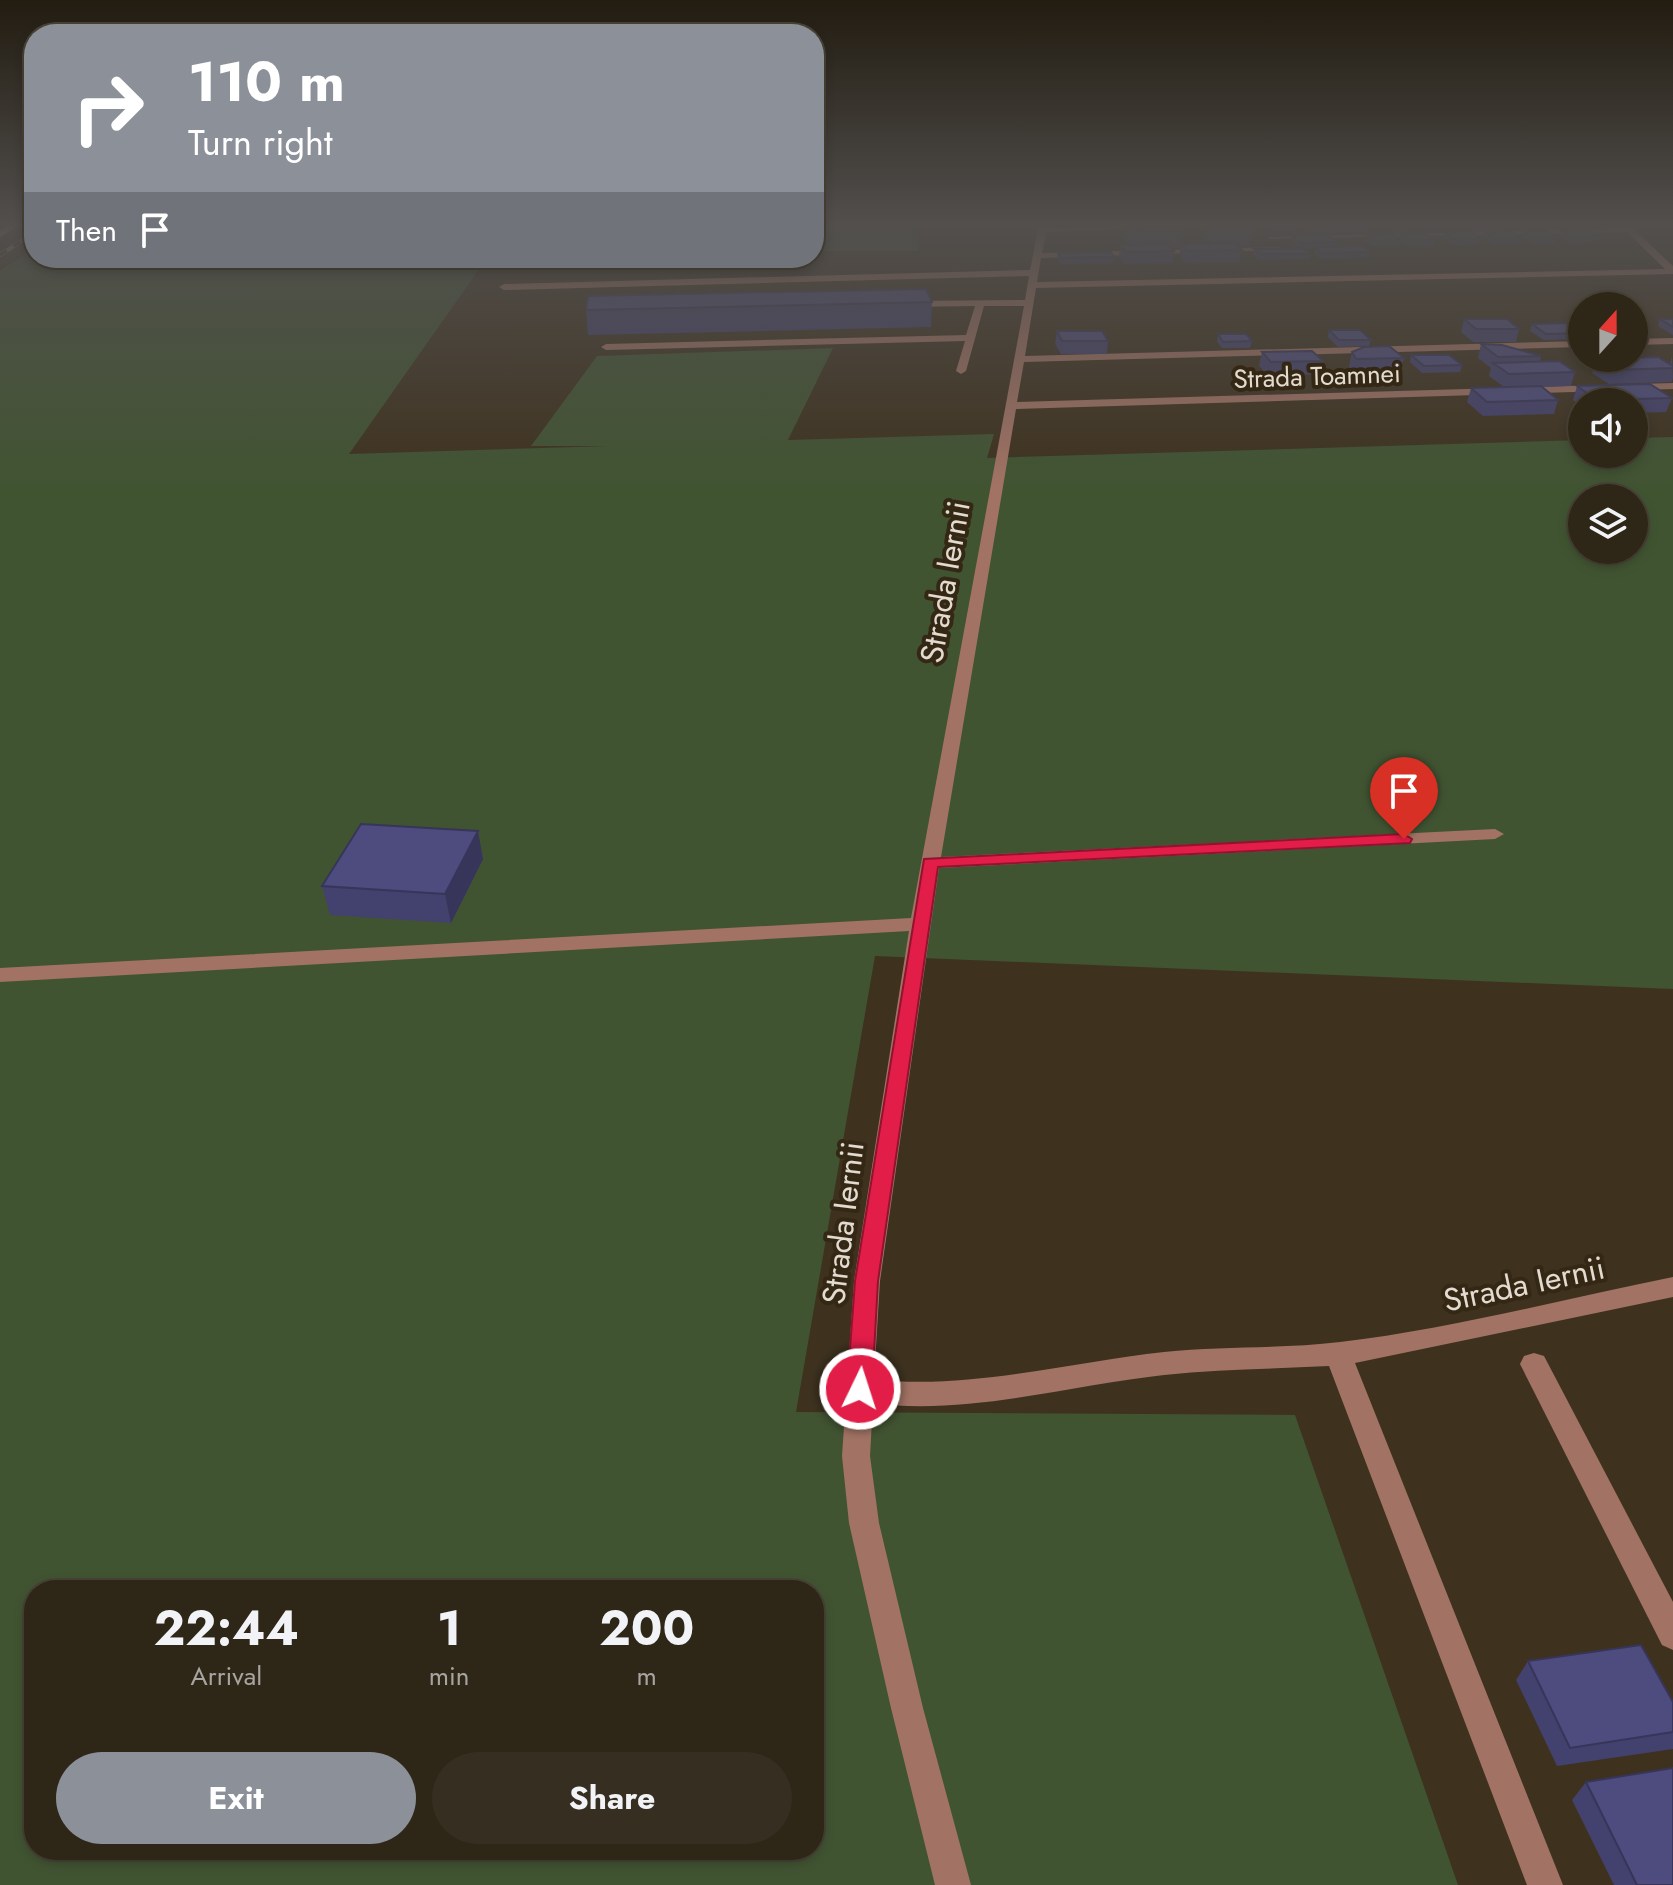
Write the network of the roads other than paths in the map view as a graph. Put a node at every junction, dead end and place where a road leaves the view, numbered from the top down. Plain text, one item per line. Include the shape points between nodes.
1 (978, 312) edge
2 (1026, 312) edge
3 (970, 338) junction
4 (1673, 341) edge
5 (1648, 342) edge
6 (1568, 344) edge
7 (606, 347) edge
8 (1018, 359) junction
9 (961, 371) dead end
10 (1673, 386) edge
11 (1010, 406) junction
12 (1495, 834) dead end
13 (930, 863) junction
14 (920, 924) junction
15 (0, 975) edge
16 (1673, 1287) edge
17 (1338, 1354) junction
18 (1534, 1364) dead end
19 (860, 1389) junction
20 (1673, 1634) edge
21 (953, 1885) edge
22 (1545, 1885) edge

1 - 3 street
2 - 8 street, Strada Iernii
3 - 7 street
3 - 9 street
4 - 5 street
6 - 8 street, Strada Toamnei
8 - 11 street, Strada Iernii
10 - 11 street, Strada Toamnei
11 - 13 street, Strada Iernii
12 - 13 street
13 - 14 street, Strada Iernii
14 - 15 street
14 - 19 street, Strada Iernii via 867,1281
16 - 17 street, Strada Iernii
17 - 19 street, Strada Iernii via 1166,1363 946,1393
17 - 22 street
18 - 20 street
19 - 21 street via 856,1456 864,1523

